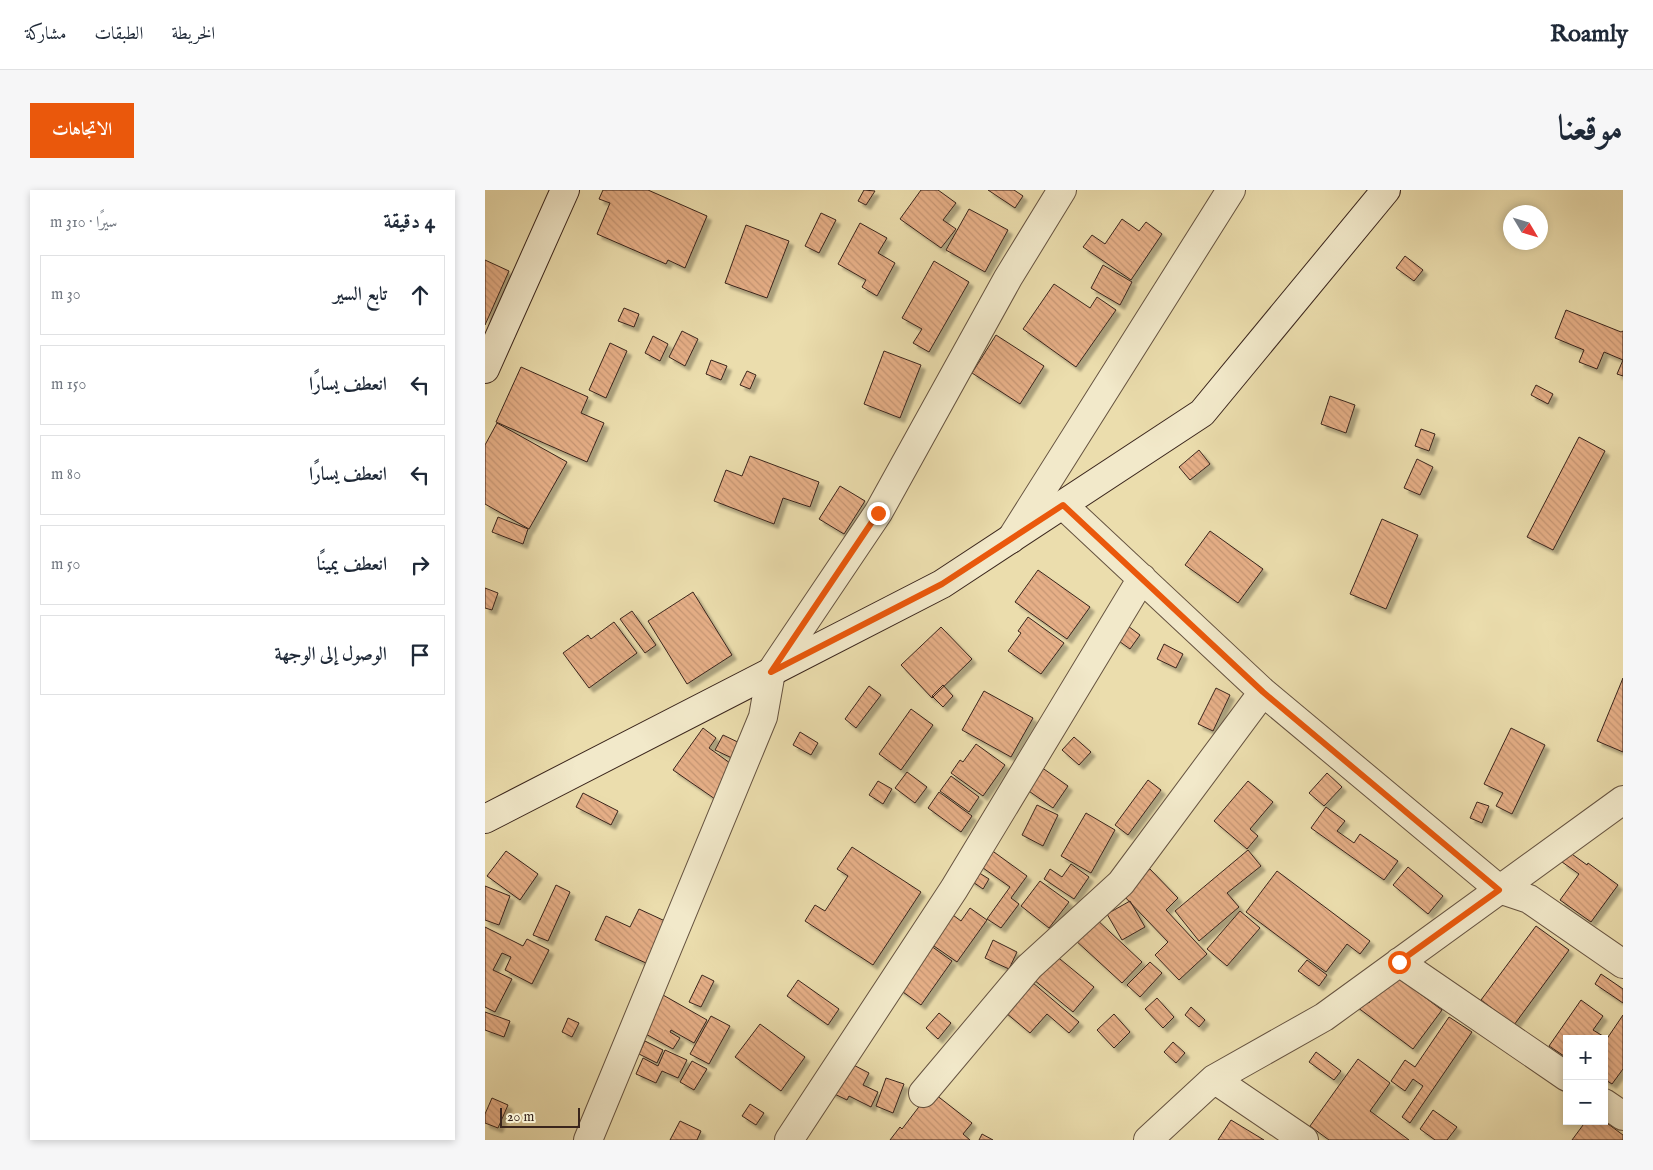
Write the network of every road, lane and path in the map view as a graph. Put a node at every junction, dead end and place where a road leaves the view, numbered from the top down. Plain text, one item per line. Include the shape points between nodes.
1 (565, 190) edge
2 (1062, 190) edge
3 (1231, 190) edge
4 (1386, 190) edge
5 (485, 369) edge
6 (1063, 505) junction
7 (1011, 539) junction
8 (1141, 578) junction
9 (771, 672) junction
10 (1263, 692) junction
11 (1623, 800) edge
12 (485, 819) edge
13 (1499, 890) junction
14 (1399, 962) junction
15 (1623, 964) edge
16 (1563, 1074) edge
17 (1214, 1079) junction
18 (923, 1093) dead end
19 (1608, 1106) edge
20 (1623, 1116) edge
21 (588, 1140) edge
22 (789, 1140) edge
23 (1148, 1140) edge
24 (1304, 1140) edge

1 - 5 street
2 - 9 street via 1008,278 878,513
3 - 7 street
4 - 6 street via 1202,413
6 - 7 street
6 - 8 street
7 - 9 street via 942,584
8 - 10 street
8 - 22 street via 954,889
9 - 12 street
9 - 21 street via 763,717
10 - 13 street
10 - 18 street via 1121,884 1029,967
11 - 13 street
13 - 14 street
13 - 15 street via 1529,899
14 - 16 street
14 - 17 street via 1323,1016
17 - 23 street
17 - 24 street
19 - 20 street

